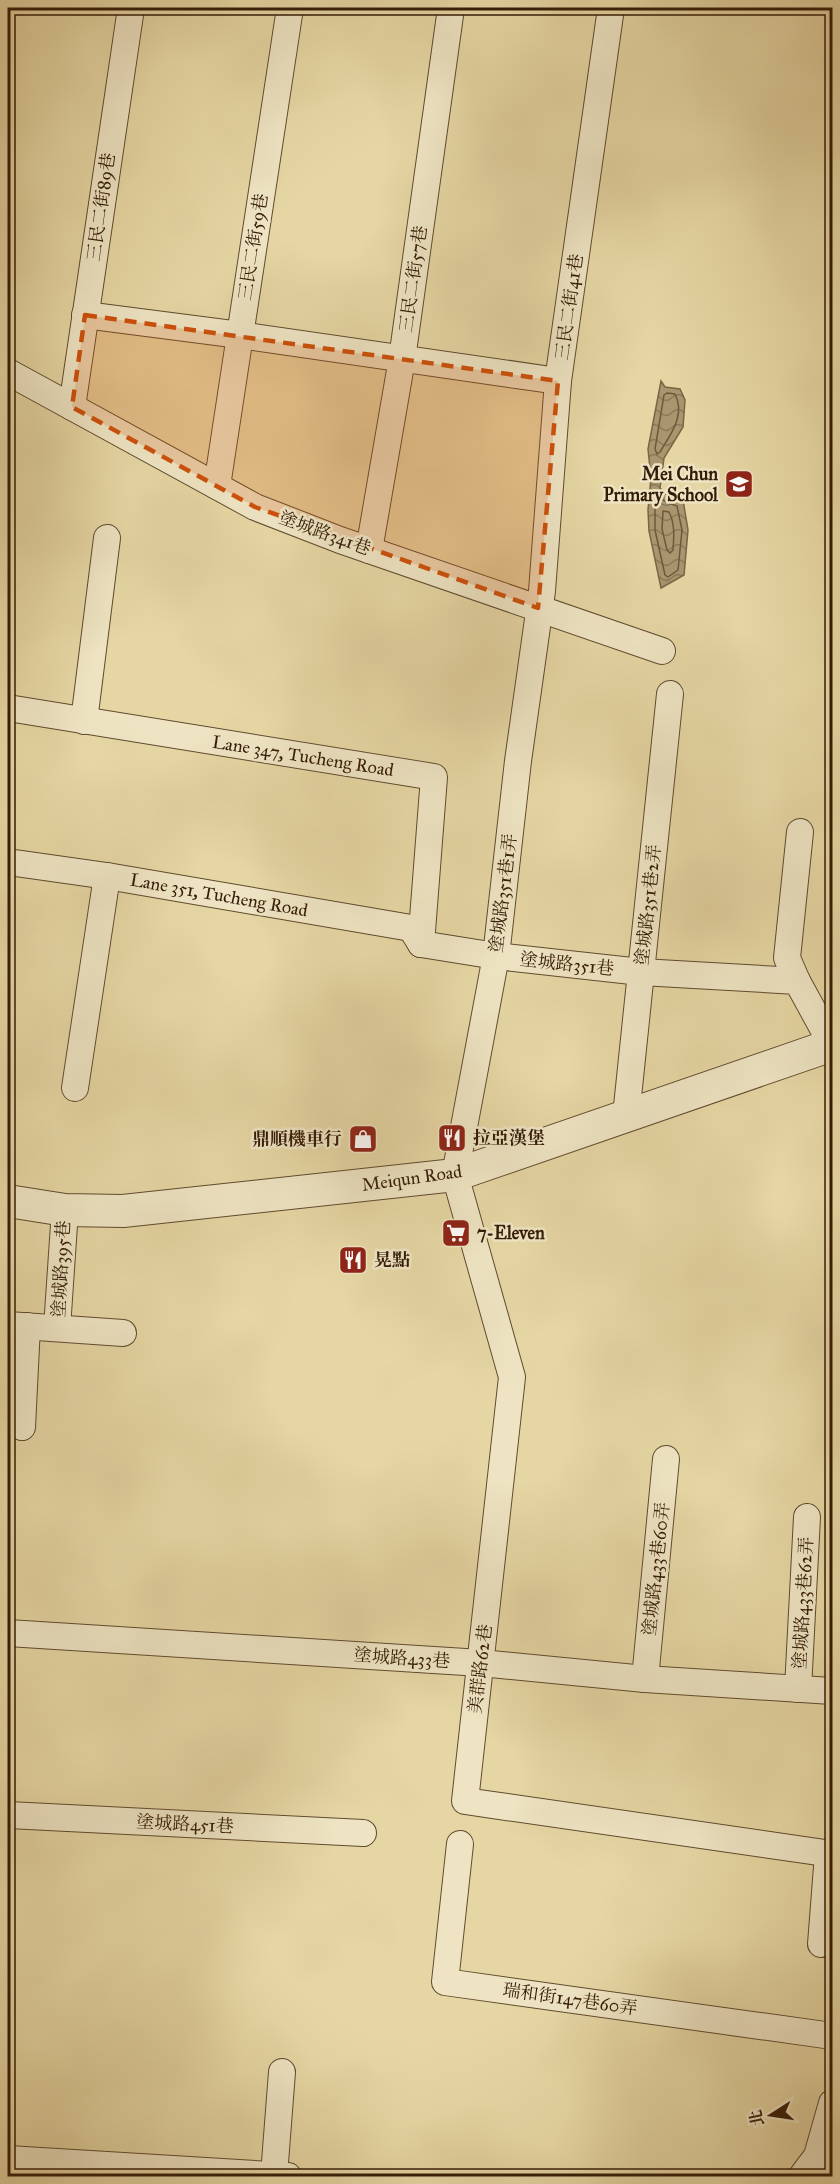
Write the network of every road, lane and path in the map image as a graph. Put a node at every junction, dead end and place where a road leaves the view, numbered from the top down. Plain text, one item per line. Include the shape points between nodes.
1 (131, 8) edge
2 (290, 8) edge
3 (451, 8) edge
4 (611, 8) edge
5 (85, 315) junction
6 (240, 335) junction
7 (402, 359) junction
8 (8, 372) edge
9 (558, 381) junction
10 (72, 407) junction
11 (217, 486) junction
12 (107, 538) dead end
13 (369, 550) junction
14 (538, 608) junction
15 (662, 651) dead end
16 (670, 694) dead end
17 (8, 708) edge
18 (84, 721) junction
19 (800, 832) dead end
20 (8, 862) edge
21 (107, 876) junction
22 (421, 944) junction
23 (496, 956) junction
24 (641, 972) junction
25 (797, 981) junction
26 (832, 1045) edge
27 (75, 1088) dead end
28 (626, 1116) junction
29 (455, 1175) junction
30 (8, 1201) edge
31 (65, 1210) junction
32 (17, 1325) edge
33 (57, 1328) junction
34 (123, 1333) dead end
35 (22, 1427) dead end
36 (666, 1459) dead end
37 (807, 1517) dead end
38 (8, 1633) edge
39 (481, 1663) junction
40 (645, 1679) junction
41 (798, 1689) junction
42 (832, 1691) edge
43 (8, 1815) edge
44 (363, 1833) dead end
45 (460, 1844) dead end
46 (830, 1854) edge
47 (821, 1944) dead end
48 (832, 2036) edge
49 (282, 2072) dead end
50 (832, 2103) edge
51 (8, 2159) edge
52 (281, 2176) edge
53 (802, 2176) edge

1 - 5 street, 三民二街89巷
2 - 6 street, 三民二街59巷
3 - 7 street, 三民二街57巷
4 - 9 street, 三民二街41巷
5 - 6 street
5 - 10 street, 三民二街89巷
6 - 7 street
6 - 11 street, 三民二街59巷
7 - 9 street
7 - 13 street, 三民二街57巷
8 - 10 street, 塗城路341巷
9 - 14 street, 三民二街41巷
10 - 11 street, 塗城路341巷
11 - 13 street, 塗城路341巷 via 255,507
12 - 18 street
13 - 14 street, 塗城路341巷
14 - 15 street, 塗城路341巷
14 - 23 street, 塗城路351巷1弄
16 - 24 street, 塗城路351巷2弄
17 - 18 street, Lane 347, Tucheng Road
18 - 22 street, Lane 347, Tucheng Road via 434,777
19 - 25 street via 787,958
20 - 21 street, Lane 351, Tucheng Road
21 - 22 street, Lane 351, Tucheng Road via 411,928
21 - 27 street
22 - 23 street, 塗城路351巷
23 - 24 street, 塗城路351巷
23 - 29 street, 塗城路351巷1弄
24 - 25 street, 塗城路351巷
24 - 28 street, 塗城路351巷2弄
25 - 26 street
26 - 28 street, Meiqun Road
28 - 29 street, Meiqun Road
29 - 31 street, Meiqun Road via 123,1211
29 - 39 street, 美群路62巷 via 512,1377
30 - 31 street, Meiqun Road
31 - 33 street, 塗城路395巷
32 - 33 street, 塗城路395巷
32 - 35 street, 塗城路395巷
33 - 34 street, 塗城路395巷
36 - 40 street, 塗城路433巷60弄
37 - 41 street, 塗城路433巷62弄
38 - 39 street, 塗城路433巷
39 - 40 street, 塗城路433巷
39 - 46 street, 美群路62巷 via 465,1801
40 - 41 street, 塗城路433巷
41 - 42 street, 塗城路433巷
43 - 44 street, 塗城路451巷
45 - 48 street, 瑞和街147巷60弄 via 445,1982
46 - 47 street
49 - 52 street
50 - 53 street via 817,2156
51 - 52 street

